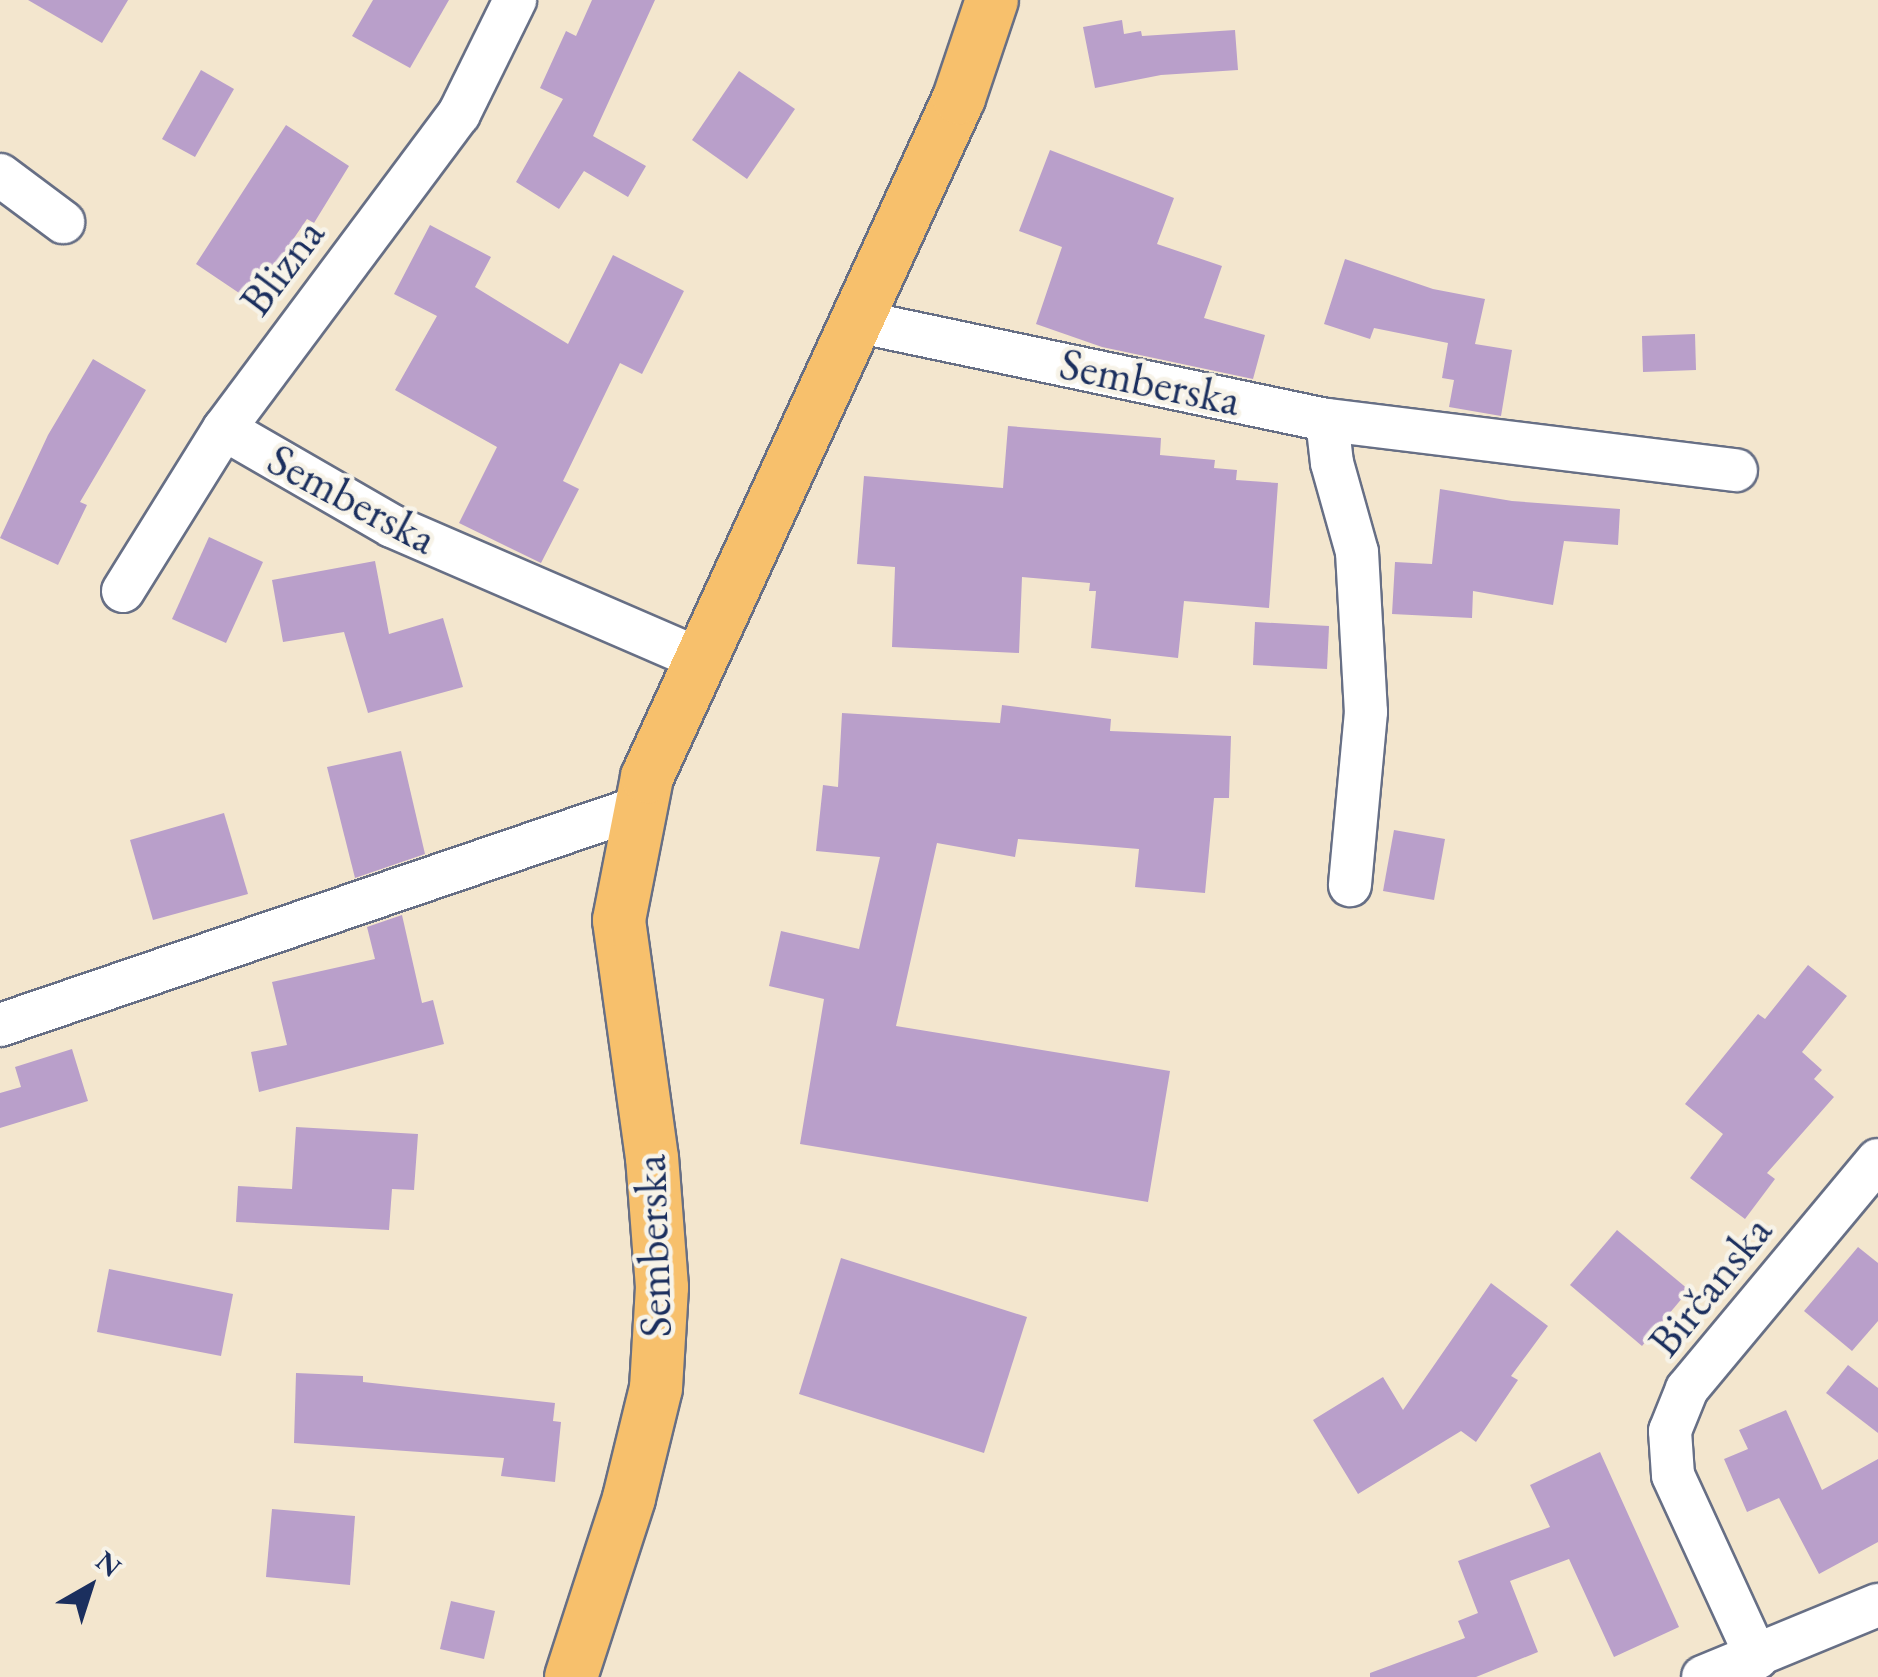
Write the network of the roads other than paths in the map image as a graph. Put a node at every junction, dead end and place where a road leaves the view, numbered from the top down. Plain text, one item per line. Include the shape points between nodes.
1 (515, 0) edge
2 (992, 0) edge
3 (0, 176) edge
4 (63, 222) dead end
5 (856, 321) junction
6 (1327, 420) junction
7 (224, 429) junction
8 (1736, 470) dead end
9 (122, 591) dead end
10 (701, 660) junction
11 (640, 807) junction
12 (1350, 885) dead end
13 (0, 1026) edge
14 (1878, 1160) edge
15 (1878, 1605) edge
16 (1757, 1658) junction
17 (570, 1677) edge
18 (1703, 1677) edge

1 - 7 street, Blizna via 459,114
2 - 5 main road, Semberska via 959,98
3 - 4 street
5 - 6 street, Semberska
5 - 10 main road, Semberska
6 - 8 street, Semberska
6 - 12 street via 1357,552 1366,712
7 - 9 street, Blizna
7 - 10 street, Semberska via 392,526
10 - 11 main road, Semberska via 647,777
11 - 13 street
11 - 17 main road, Semberska via 619,920 655,1194 662,1287 656,1388 629,1498
14 - 16 street, Birčanska via 1687,1389 1670,1431 1672,1475
15 - 16 street
16 - 18 street

